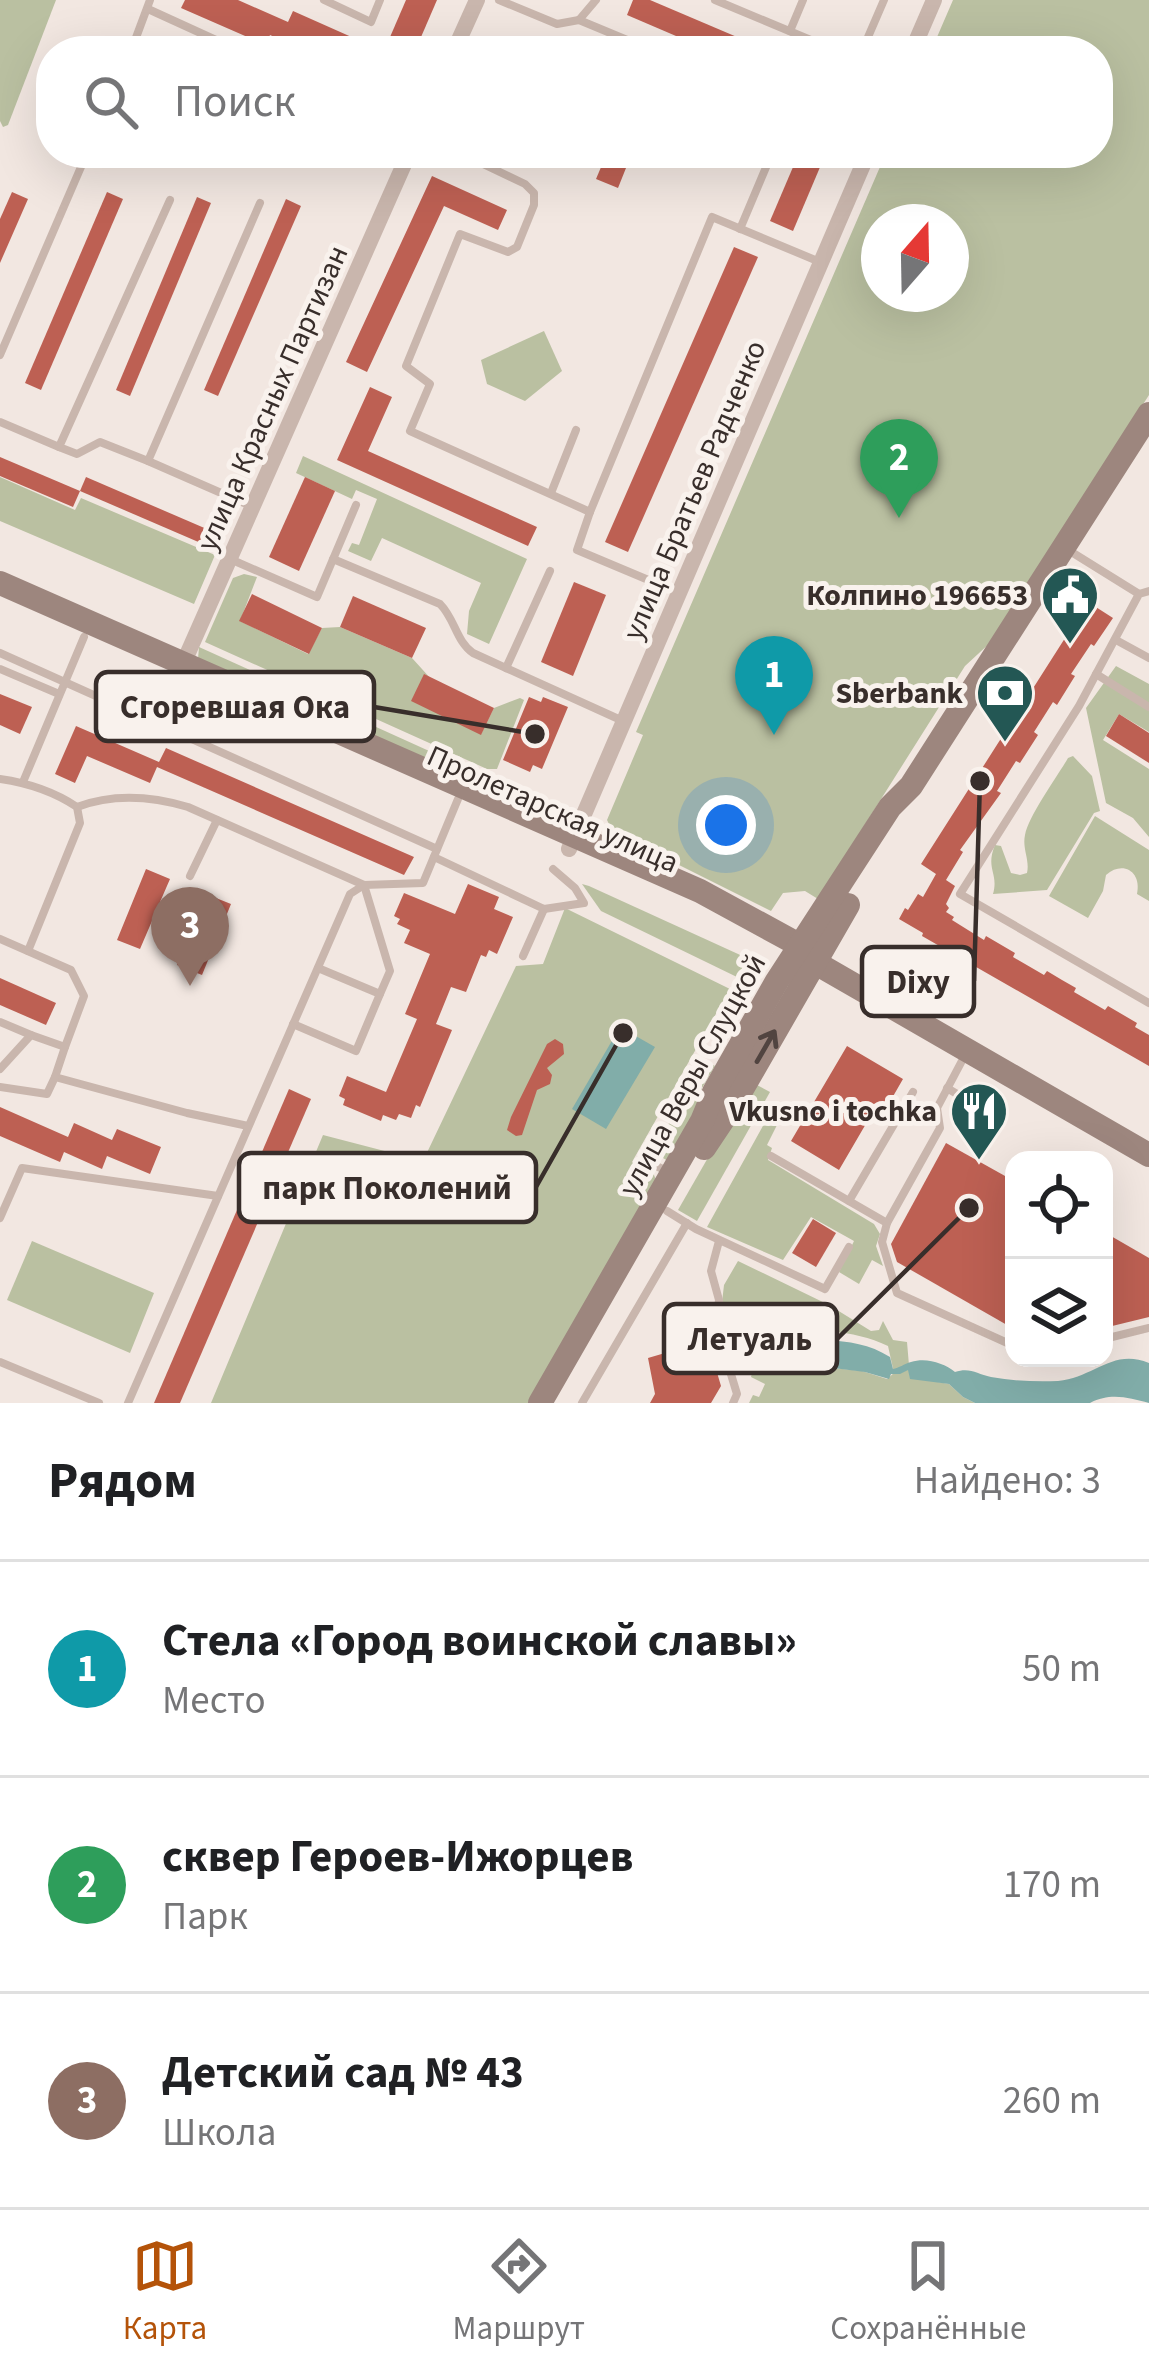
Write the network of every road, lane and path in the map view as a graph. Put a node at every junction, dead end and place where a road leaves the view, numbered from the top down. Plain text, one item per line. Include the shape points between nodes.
1 (324, 0) edge
2 (380, 0) edge
3 (477, 0) edge
4 (499, 0) edge
5 (596, 0) edge
6 (715, 0) edge
7 (803, 0) edge
8 (884, 0) edge
9 (934, 0) edge
10 (149, 4) edge
11 (579, 20) junction
12 (790, 31) junction
13 (137, 36) edge
14 (211, 36) edge
15 (461, 36) edge
16 (618, 36) edge
17 (802, 36) edge
18 (868, 36) edge
19 (918, 36) edge
20 (81, 168) edge
21 (402, 168) edge
22 (491, 168) edge
23 (766, 168) edge
24 (862, 168) edge
25 (170, 200) dead end
26 (260, 203) dead end
27 (740, 229) junction
28 (821, 263) junction
29 (0, 355) edge
30 (1149, 414) edge
31 (0, 422) edge
32 (576, 430) dead end
33 (59, 447) junction
34 (148, 461) junction
35 (551, 493) junction
36 (356, 505) dead end
37 (253, 507) junction
38 (590, 512) junction
39 (1064, 548) junction
40 (230, 559) junction
41 (333, 559) junction
42 (550, 571) dead end
43 (0, 583) edge
44 (1144, 592) edge
45 (680, 593) junction
46 (0, 600) edge
47 (84, 637) junction
48 (1116, 640) junction
49 (0, 653) edge
50 (1149, 658) edge
51 (183, 664) junction
52 (0, 668) edge
53 (506, 668) junction
54 (1096, 674) junction
55 (65, 682) junction
56 (60, 694) junction
57 (1149, 706) edge
58 (624, 721) junction
59 (0, 779) edge
60 (23, 782) junction
61 (458, 800) junction
62 (77, 807) junction
63 (217, 820) junction
64 (572, 842) junction
65 (435, 854) junction
66 (553, 869) dead end
67 (190, 876) dead end
68 (364, 885) junction
69 (544, 909) junction
70 (0, 939) edge
71 (28, 951) junction
72 (523, 956) dead end
73 (802, 956) junction
74 (318, 968) junction
75 (380, 994) junction
76 (1149, 1003) edge
77 (0, 1022) edge
78 (293, 1024) junction
79 (31, 1035) junction
80 (65, 1047) junction
81 (968, 1051) junction
82 (0, 1069) edge
83 (55, 1076) junction
84 (0, 1087) edge
85 (947, 1088) junction
86 (913, 1092) dead end
87 (972, 1102) dead end
88 (248, 1126) junction
89 (1149, 1154) edge
90 (771, 1156) dead end
91 (641, 1159) dead end
92 (672, 1174) junction
93 (218, 1196) junction
94 (849, 1201) junction
95 (677, 1217) junction
96 (0, 1218) edge
97 (887, 1223) junction
98 (719, 1241) junction
99 (849, 1247) dead end
100 (1149, 1328) edge
101 (1113, 1337) edge
102 (1005, 1342) edge
103 (0, 1362) edge
104 (99, 1403) edge
105 (128, 1403) edge
106 (541, 1403) edge
107 (558, 1403) edge
108 (582, 1403) edge
109 (733, 1403) edge

1 - 2 lane via 371,22
3 - 15 street
4 - 11 lane via 557,24
5 - 11 lane
6 - 12 lane
7 - 12 lane
8 - 18 lane
9 - 19 street
10 - 13 lane
10 - 14 lane
11 - 16 lane
12 - 17 lane
20 - 29 lane
21 - 37 street, улица Красных Партизан
22 - 35 lane via 525,184 534,205 508,252 460,234 406,366 430,384 410,431
23 - 27 lane
24 - 28 street, улица Братьев Радченко
25 - 33 lane
26 - 34 lane
27 - 28 lane
27 - 38 lane via 712,217
28 - 45 street, улица Братьев Радченко
30 - 39 main road, улица Веры Слуцкой
31 - 33 lane
32 - 35 lane
33 - 34 lane via 77,454 100,442
34 - 37 lane
35 - 38 lane
36 - 41 lane
37 - 40 street, улица Красных Партизан
38 - 45 lane via 578,550
39 - 44 lane
39 - 73 main road, улица Веры Слуцкой via 890,807
40 - 41 lane via 317,597
40 - 51 street, улица Красных Партизан
41 - 53 lane via 440,604 462,646
42 - 53 lane
43 - 51 main road, Пролетарская улица
44 - 48 lane
45 - 58 street, улица Братьев Радченко
46 - 47 main road, Пролетарская улица
47 - 55 lane
47 - 61 main road, Пролетарская улица
48 - 50 lane
48 - 54 lane
49 - 55 lane
51 - 64 main road, Пролетарская улица
52 - 56 lane
53 - 58 lane
54 - 57 lane
54 - 76 lane via 960,894
55 - 56 lane
55 - 65 lane
56 - 60 lane
58 - 64 street, улица Братьев Радченко
59 - 60 lane
60 - 62 lane
61 - 64 main road, Пролетарская улица
61 - 65 lane
62 - 63 lane via 133,796
62 - 71 lane via 80,823
63 - 67 lane
63 - 68 lane
64 - 73 main road, Пролетарская улица
65 - 68 lane via 423,883
65 - 69 lane
66 - 69 lane via 584,904
68 - 74 lane via 350,894
68 - 75 lane via 389,971
69 - 72 lane
70 - 71 lane
71 - 80 lane via 70,970 85,996
73 - 81 main road, Пролетарская улица
73 - 92 main road, улица Веры Слуцкой
95 -> 73 main road, улица Веры Слуцкой
74 - 75 lane
74 - 78 lane
75 - 78 lane via 356,1051
77 - 79 lane
78 - 88 lane
79 - 80 lane
79 - 82 lane
80 - 83 lane
81 - 85 lane
81 - 89 main road, Пролетарская улица
83 - 84 lane via 47,1094
83 - 88 lane
85 - 87 lane
85 - 97 lane via 937,1108 940,1128
86 - 94 lane
88 - 93 lane
90 - 94 lane
91 - 92 lane
92 - 106 main road, улица Веры Слуцкой
93 - 96 lane via 22,1168
93 - 105 lane
94 - 97 lane
95 - 98 lane
95 - 107 main road, улица Веры Слуцкой
95 - 108 lane
97 - 102 lane via 882,1242 897,1293
98 - 99 lane via 825,1289
98 - 109 lane via 711,1271
100 - 101 lane
103 - 104 lane

